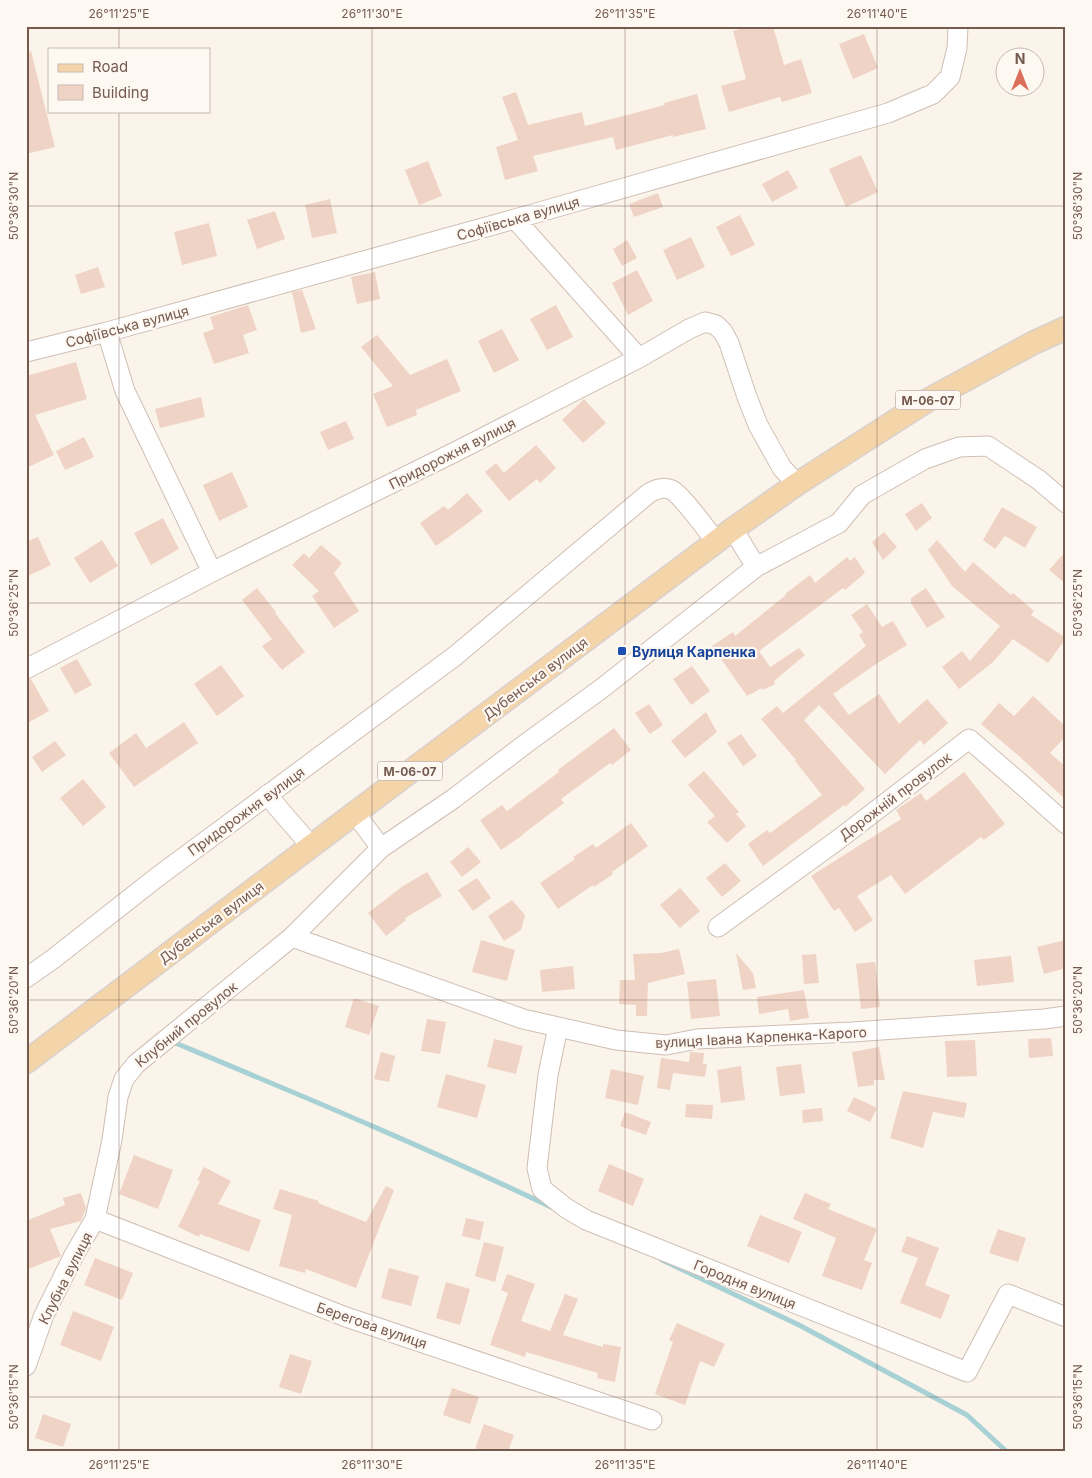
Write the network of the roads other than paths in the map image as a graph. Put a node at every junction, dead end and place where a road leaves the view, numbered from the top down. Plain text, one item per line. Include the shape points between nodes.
1 (958, 26) edge
2 (515, 219) junction
3 (1066, 328) edge
4 (107, 332) junction
5 (26, 352) edge
6 (639, 358) junction
7 (797, 484) junction
8 (1066, 503) edge
9 (725, 535) junction
10 (756, 567) junction
11 (212, 572) junction
12 (26, 669) edge
13 (267, 795) junction
14 (355, 813) junction
15 (1066, 824) edge
16 (311, 846) junction
17 (381, 848) junction
18 (718, 927) dead end
19 (292, 937) junction
20 (26, 978) edge
21 (1066, 1016) edge
22 (558, 1027) junction
23 (26, 1062) edge
24 (95, 1219) junction
25 (1066, 1317) edge
26 (26, 1366) edge
27 (652, 1420) dead end

1 - 2 street, Софіївська вулиця via 950,76 934,94 888,112
2 - 4 street, Софіївська вулиця
2 - 6 street
3 - 7 main road, Дубенська вулиця / М-06-07 via 928,400
4 - 5 street, Софіївська вулиця
4 - 11 street via 125,391
6 - 7 street, Придорожня вулиця via 705,322 716,325 729,343 765,439 782,468
6 - 11 street, Придорожня вулиця
7 - 9 main road, Дубенська вулиця / М-06-07
8 - 10 street, Клубний провулок via 1039,480 988,446 959,447 925,460 862,495 839,523
9 - 10 street, Придорожня вулиця
9 - 13 street, Придорожня вулиця via 673,491 656,489 455,656
9 - 14 main road, Дубенська вулиця / М-06-07
10 - 17 street, Клубний провулок via 601,690
11 - 12 street, Придорожня вулиця
13 - 16 street
13 - 20 street, Придорожня вулиця
14 - 16 main road, Дубенська вулиця / М-06-07
14 - 17 street
15 - 18 street, Дорожній провулок via 968,740
16 - 23 main road, Дубенська вулиця / М-06-07
17 - 19 street, Клубний провулок
19 - 22 street, вулиця Івана Карпенка-Карого via 523,1019
19 - 24 street, Клубний провулок via 136,1064 124,1079
21 - 22 street, вулиця Івана Карпенка-Карого via 852,1032 696,1039 666,1045 616,1040
22 - 25 street, Городня вулиця via 548,1075 537,1168 542,1189 586,1220 968,1372 1008,1294
24 - 26 street, Клубна вулиця via 44,1315
24 - 27 street, Берегова вулиця via 346,1317

